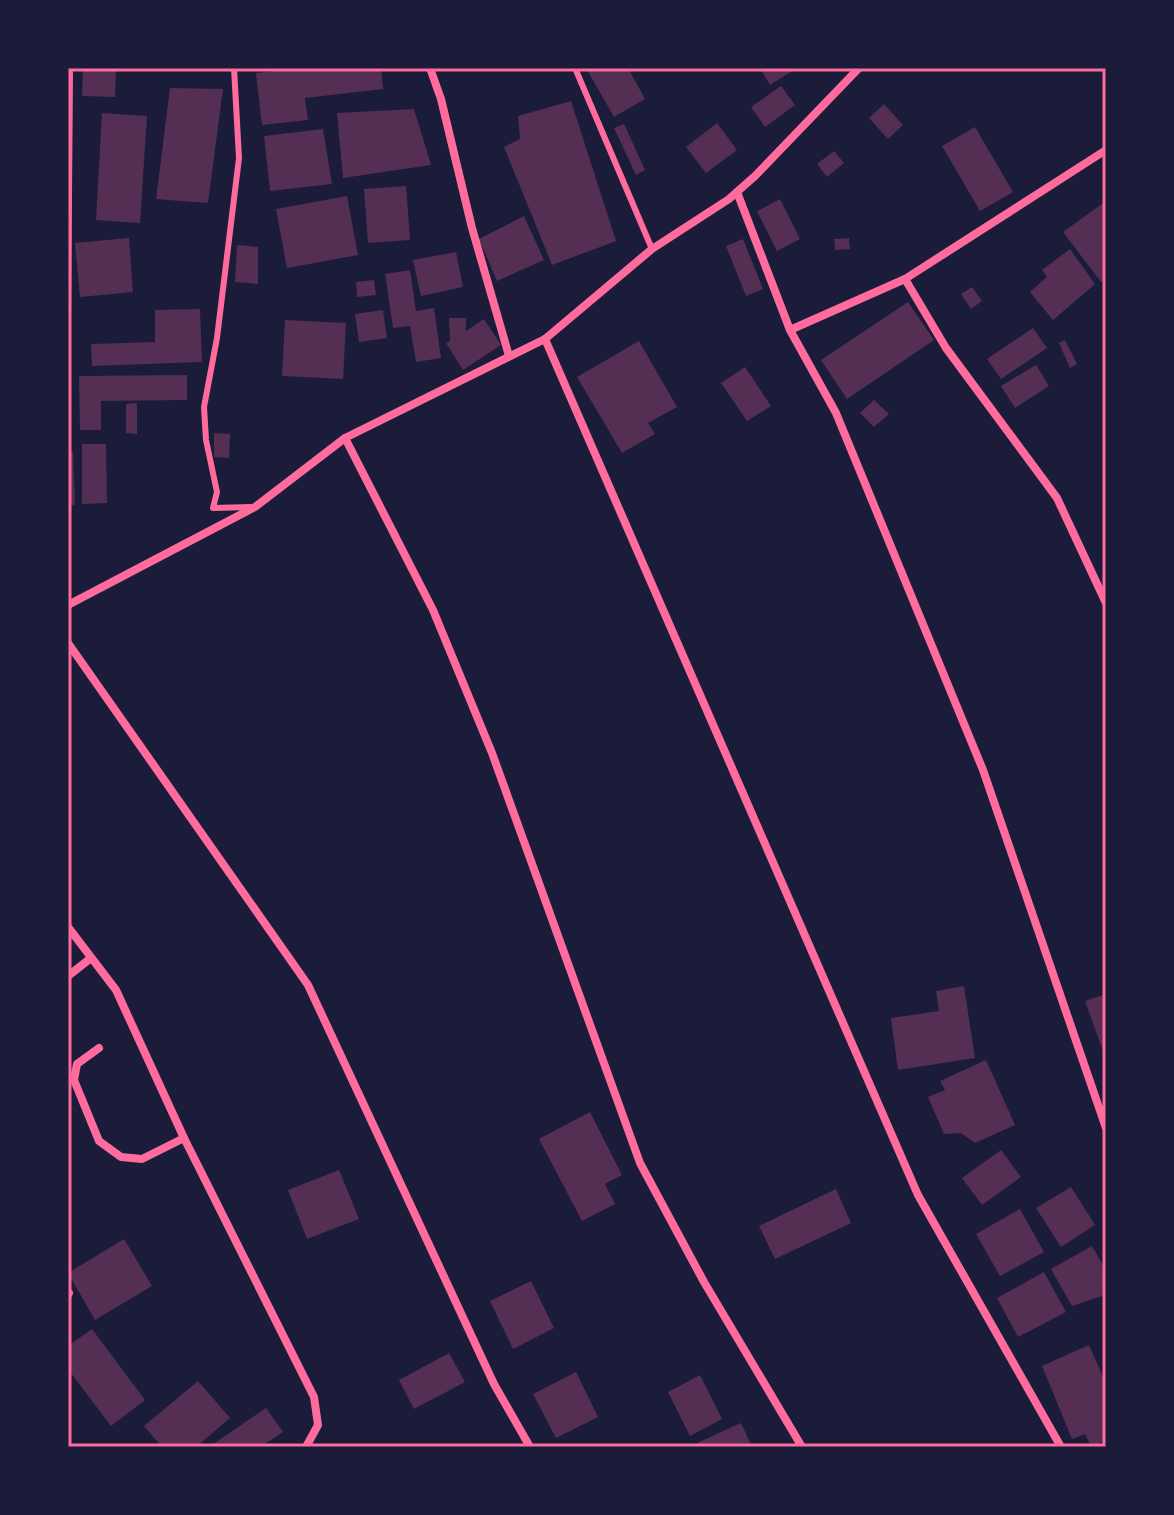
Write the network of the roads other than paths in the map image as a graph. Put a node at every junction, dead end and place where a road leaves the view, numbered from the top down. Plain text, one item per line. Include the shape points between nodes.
1 (234, 68) edge
2 (430, 68) edge
3 (575, 68) edge
4 (859, 68) edge
5 (70, 73) edge
6 (1106, 150) edge
7 (737, 192) junction
8 (652, 249) junction
9 (905, 279) junction
10 (68, 314) edge
11 (790, 330) junction
12 (545, 339) junction
13 (509, 356) junction
14 (345, 438) junction
15 (255, 507) junction
16 (1102, 581) edge
17 (1106, 603) edge
18 (68, 605) edge
19 (68, 643) edge
20 (68, 927) edge
21 (91, 958) junction
22 (68, 976) edge
23 (99, 1048) dead end
24 (1106, 1128) edge
25 (184, 1138) junction
26 (306, 1447) edge
27 (530, 1447) edge
28 (802, 1447) edge
29 (1061, 1447) edge

1 - 15 lane via 239,158 204,407 217,492 213,508
2 - 13 street
3 - 8 lane
4 - 7 street
5 - 10 lane
6 - 9 street
7 - 8 street
7 - 11 street
8 - 12 street
9 - 11 street
9 - 16 street via 946,348 1057,498
11 - 24 street via 836,413 983,770
12 - 13 street
12 - 29 street via 918,1195
13 - 14 street
14 - 15 street
14 - 28 street via 433,610 486,739 640,1163
15 - 18 street
16 - 17 street
19 - 27 street via 308,985 494,1384
20 - 21 street
21 - 22 street
21 - 25 street via 116,990
23 - 25 street via 77,1064 74,1080 99,1141 121,1157 142,1159
25 - 26 street via 314,1397 318,1425

